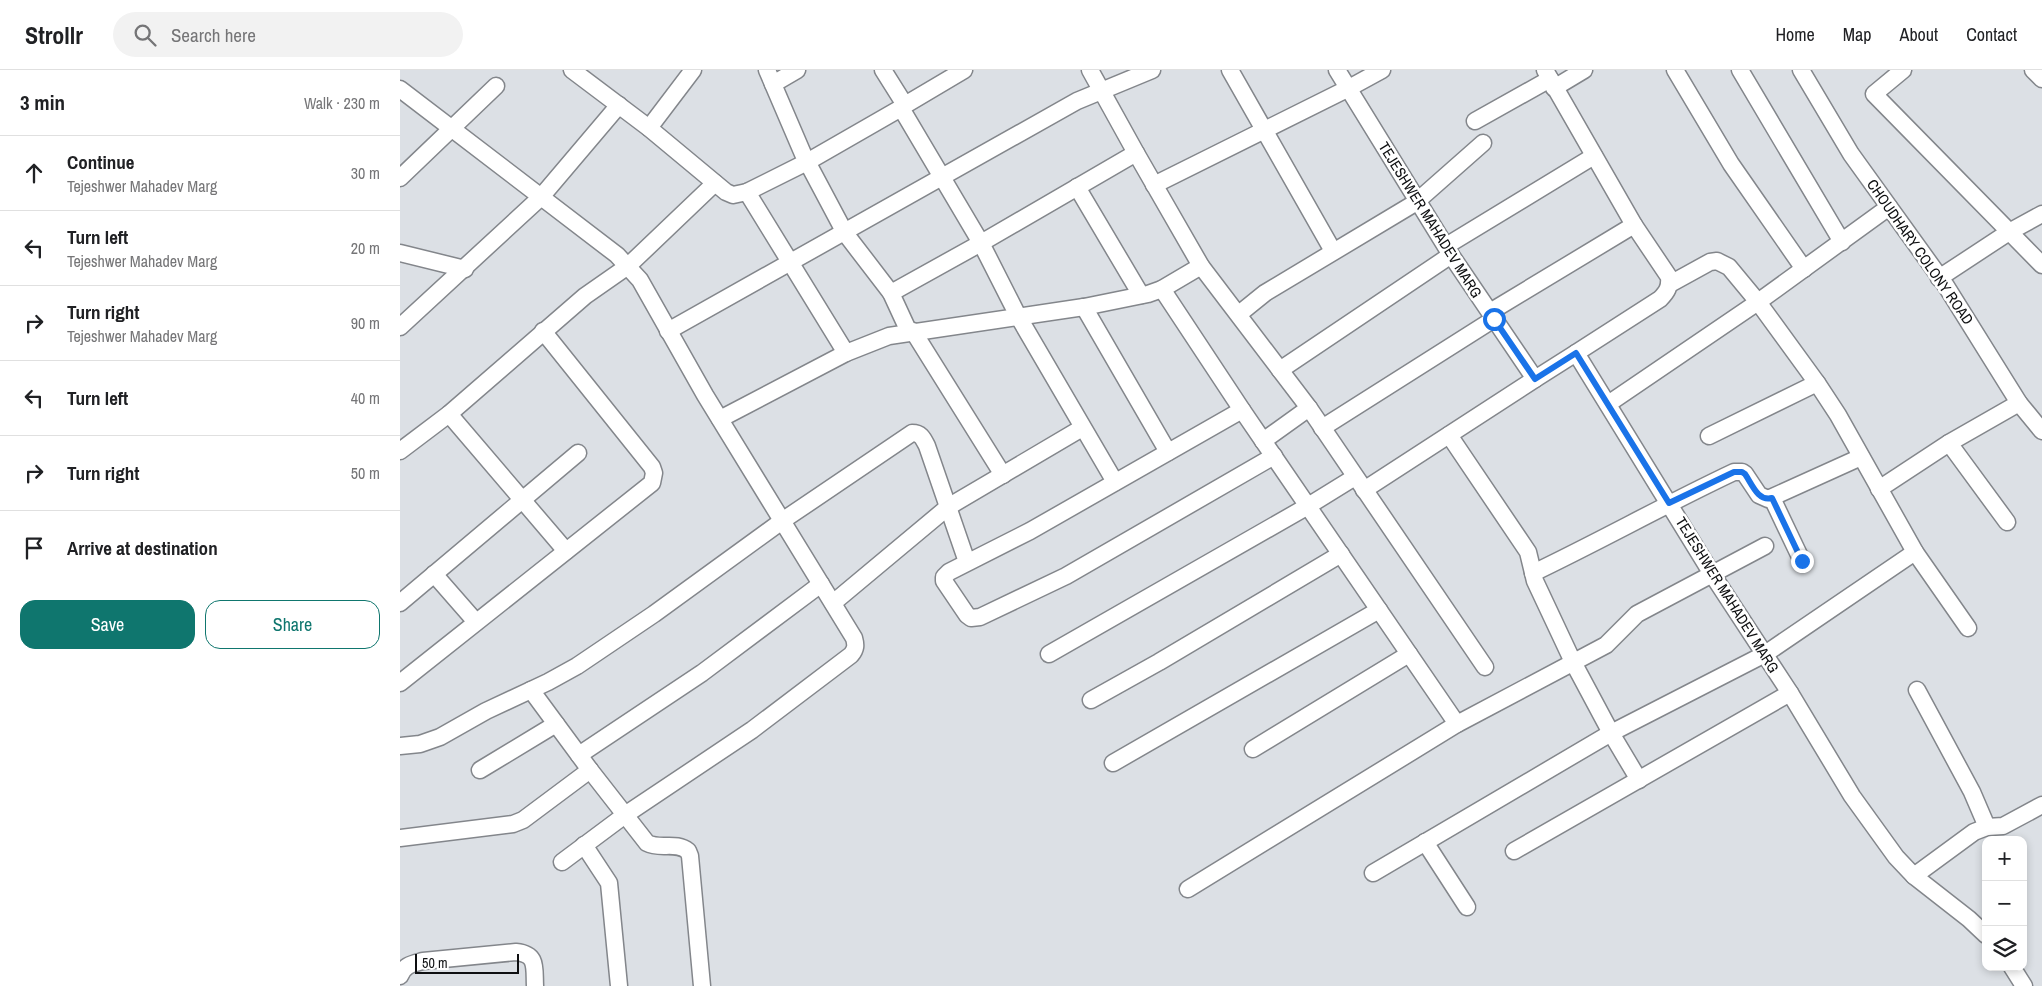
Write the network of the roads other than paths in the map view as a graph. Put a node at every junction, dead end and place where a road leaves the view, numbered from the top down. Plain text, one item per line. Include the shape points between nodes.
1 (694, 70) edge
2 (797, 70) edge
3 (882, 70) edge
4 (964, 70) edge
5 (1090, 70) edge
6 (1152, 70) edge
7 (1230, 70) edge
8 (1337, 70) edge
9 (1382, 70) edge
10 (1584, 70) edge
11 (1675, 70) edge
12 (1740, 70) edge
13 (1800, 70) edge
14 (1903, 70) edge
15 (2033, 70) edge
16 (576, 71) edge
17 (770, 77) edge
18 (1550, 79) edge
19 (2042, 79) edge
20 (496, 86) dead end
21 (400, 89) edge
22 (1348, 89) junction
23 (1102, 91) junction
24 (619, 105) junction
25 (1475, 121) dead end
26 (451, 128) junction
27 (649, 128) junction
28 (1264, 131) junction
29 (1484, 144) dead end
30 (1136, 153) junction
31 (1594, 156) junction
32 (807, 162) junction
33 (400, 178) edge
34 (942, 178) junction
35 (715, 182) junction
36 (1154, 185) junction
37 (1077, 187) junction
38 (747, 192) junction
39 (541, 197) junction
40 (1417, 201) junction
41 (1889, 207) junction
42 (2042, 214) edge
43 (1634, 225) junction
44 (2009, 232) junction
45 (844, 233) junction
46 (1842, 242) junction
47 (981, 243) junction
48 (1333, 251) junction
49 (1448, 251) junction
50 (400, 253) edge
51 (790, 263) junction
52 (2042, 265) edge
53 (628, 266) junction
54 (1201, 266) junction
55 (465, 269) junction
56 (1804, 269) junction
57 (1939, 278) junction
58 (1670, 284) junction
59 (1162, 289) junction
60 (891, 293) junction
61 (1141, 295) junction
62 (1758, 302) junction
63 (1084, 307) junction
64 (1239, 314) junction
65 (1018, 316) junction
66 (1492, 316) junction
67 (400, 327) edge
68 (543, 331) junction
69 (668, 331) junction
70 (911, 332) junction
71 (846, 353) junction
72 (1576, 353) junction
73 (1280, 370) junction
74 (1535, 379) junction
75 (1817, 383) junction
76 (2019, 403) junction
77 (1608, 404) junction
78 (1309, 408) junction
79 (1242, 410) junction
80 (449, 414) junction
81 (720, 419) junction
82 (1082, 428) junction
83 (1322, 428) junction
84 (2042, 431) edge
85 (1450, 434) junction
86 (1709, 436) dead end
87 (1263, 441) junction
88 (1949, 443) junction
89 (400, 451) edge
90 (578, 452) dead end
91 (1168, 452) junction
92 (1274, 456) junction
93 (1861, 457) junction
94 (1003, 475) junction
95 (1114, 482) junction
96 (1359, 483) junction
97 (1879, 488) junction
98 (521, 498) junction
99 (1772, 498) junction
100 (1669, 503) junction
101 (948, 506) junction
102 (1308, 506) junction
103 (782, 521) junction
104 (2008, 522) dead end
105 (1765, 546) dead end
106 (566, 551) junction
107 (1916, 552) junction
108 (1341, 554) junction
109 (1802, 561) dead end
110 (968, 562) junction
111 (1533, 573) junction
112 (434, 574) junction
113 (1712, 574) junction
114 (821, 584) junction
115 (400, 604) edge
116 (833, 604) junction
117 (1379, 610) junction
118 (476, 622) junction
119 (1968, 628) dead end
120 (1049, 654) dead end
121 (1409, 654) junction
122 (1763, 655) junction
123 (1573, 662) junction
124 (1485, 667) dead end
125 (400, 683) edge
126 (531, 690) junction
127 (1917, 690) dead end
128 (1790, 693) junction
129 (1091, 700) dead end
130 (556, 724) junction
131 (1457, 724) junction
132 (1611, 733) junction
133 (400, 746) edge
134 (1253, 749) dead end
135 (579, 755) junction
136 (1113, 763) dead end
137 (480, 770) dead end
138 (590, 770) junction
139 (1638, 780) junction
140 (2042, 805) edge
141 (625, 815) junction
142 (1987, 827) junction
143 (400, 838) edge
144 (1425, 842) junction
145 (584, 845) junction
146 (1514, 851) dead end
147 (562, 862) dead end
148 (1373, 873) dead end
149 (1914, 876) junction
150 (1188, 889) dead end
151 (1467, 907) dead end
152 (1982, 931) edge
153 (2015, 971) edge
154 (400, 976) edge
155 (535, 986) edge
156 (618, 986) edge
157 (702, 986) edge
158 (2024, 986) edge

1 - 27 street
2 - 17 street
3 - 4 street via 905,106
5 - 23 street
6 - 23 street
7 - 28 street
8 - 22 street, TEJESHWER MAHADEV MARG
9 - 22 street
10 - 18 street
11 - 56 street via 1731,164
12 - 46 street
13 - 41 street, CHOUDHARY COLONY ROAD via 1851,154
14 - 44 street via 1874,94
15 - 19 street
16 - 24 street
17 - 32 street
18 - 25 street
18 - 31 street
20 - 26 street
21 - 26 street
22 - 28 street
22 - 40 street, TEJESHWER MAHADEV MARG
23 - 30 street
23 - 34 street via 1076,101
24 - 27 street
24 - 39 street
26 - 33 street
26 - 39 street
27 - 35 street
28 - 36 street
28 - 48 street
29 - 40 street
30 - 36 street
30 - 37 street
31 - 43 street
31 - 49 street
32 - 34 street via 901,108
32 - 38 street
32 - 45 street
34 - 45 street
34 - 47 street
35 - 38 street via 733,195
35 - 53 street
36 - 54 street
37 - 47 street
37 - 61 street
38 - 51 street
39 - 53 street via 617,254
39 - 55 street
40 - 48 street
40 - 49 street, TEJESHWER MAHADEV MARG
41 - 46 street
41 - 57 street, CHOUDHARY COLONY ROAD
42 - 44 street
43 - 58 street via 1665,268
43 - 66 street
44 - 52 street
44 - 57 street
45 - 51 street
45 - 60 street
46 - 56 street
47 - 60 street
47 - 65 street
48 - 64 street via 1265,293
49 - 66 street, TEJESHWER MAHADEV MARG
49 - 73 street
50 - 55 street
51 - 69 street
51 - 71 street
53 - 68 street
53 - 69 street via 640,280
54 - 59 street
54 - 64 street
55 - 67 street
56 - 62 street
57 - 76 street, CHOUDHARY COLONY ROAD
58 - 62 street via 1717,261 1729,267
58 - 72 street via 1660,299
59 - 61 street
59 - 79 street
60 - 70 street
61 - 63 street
62 - 75 street
62 - 77 street
63 - 65 street
63 - 91 street
64 - 73 street
65 - 70 street
65 - 82 street
66 - 74 street, TEJESHWER MAHADEV MARG
66 - 83 street
68 - 80 street
68 - 106 street via 654,473 652,483
69 - 81 street
70 - 71 street via 867,343
70 - 94 street
71 - 81 street
72 - 74 street
72 - 77 street, TEJESHWER MAHADEV MARG
73 - 78 street
74 - 85 street
75 - 86 street
75 - 93 street
76 - 84 street, CHOUDHARY COLONY ROAD
76 - 88 street
77 - 100 street, TEJESHWER MAHADEV MARG
78 - 83 street
78 - 87 street
79 - 87 street
79 - 91 street
80 - 89 street
80 - 98 street
81 - 103 street
82 - 94 street
82 - 95 street
83 - 96 street
85 - 96 street
85 - 111 street via 1521,540
87 - 92 street
88 - 97 street
88 - 104 street
90 - 98 street
91 - 95 street
92 - 102 street
92 - 110 street via 1066,576 976,618 967,615 944,581 946,574
93 - 97 street
93 - 99 street
94 - 101 street
95 - 110 street via 1030,531
96 - 102 street
96 - 124 street
97 - 107 street
98 - 106 street
98 - 112 street
99 - 100 street via 1758,495 1745,474 1738,472
99 - 109 street
100 - 111 street
100 - 113 street, TEJESHWER MAHADEV MARG
101 - 103 street via 927,446 922,436 912,433
101 - 110 street
101 - 116 street
102 - 108 street
102 - 120 street
103 - 114 street
103 - 126 street via 577,666
105 - 113 street
106 - 118 street
107 - 119 street
107 - 122 street
108 - 117 street
108 - 129 street
111 - 123 street
112 - 115 street
112 - 118 street
113 - 122 street, TEJESHWER MAHADEV MARG
113 - 123 street via 1637,614 1606,645
114 - 116 street
114 - 135 street via 702,673
116 - 141 street via 854,638 855,651 752,730
117 - 121 street
117 - 136 street
118 - 125 street
121 - 131 street
121 - 134 street
122 - 128 street, TEJESHWER MAHADEV MARG
122 - 132 street
123 - 131 street
123 - 132 street
126 - 130 street
126 - 133 street via 436,739
127 - 142 street via 1972,792
128 - 139 street
128 - 149 street, TEJESHWER MAHADEV MARG via 1852,796 1896,857
130 - 135 street
130 - 137 street
131 - 150 street
132 - 139 street
132 - 144 street
135 - 138 street
138 - 141 street
138 - 143 street via 514,824
139 - 146 street
140 - 142 street via 2003,826
141 - 145 street
141 - 157 street via 648,843 678,846 688,851
142 - 149 street via 1974,832
144 - 148 street
144 - 151 street
145 - 147 street
145 - 156 street via 609,883
149 - 152 street, TEJESHWER MAHADEV MARG
153 - 158 street
154 - 155 street via 410,964 423,961 516,952 526,953 533,961

